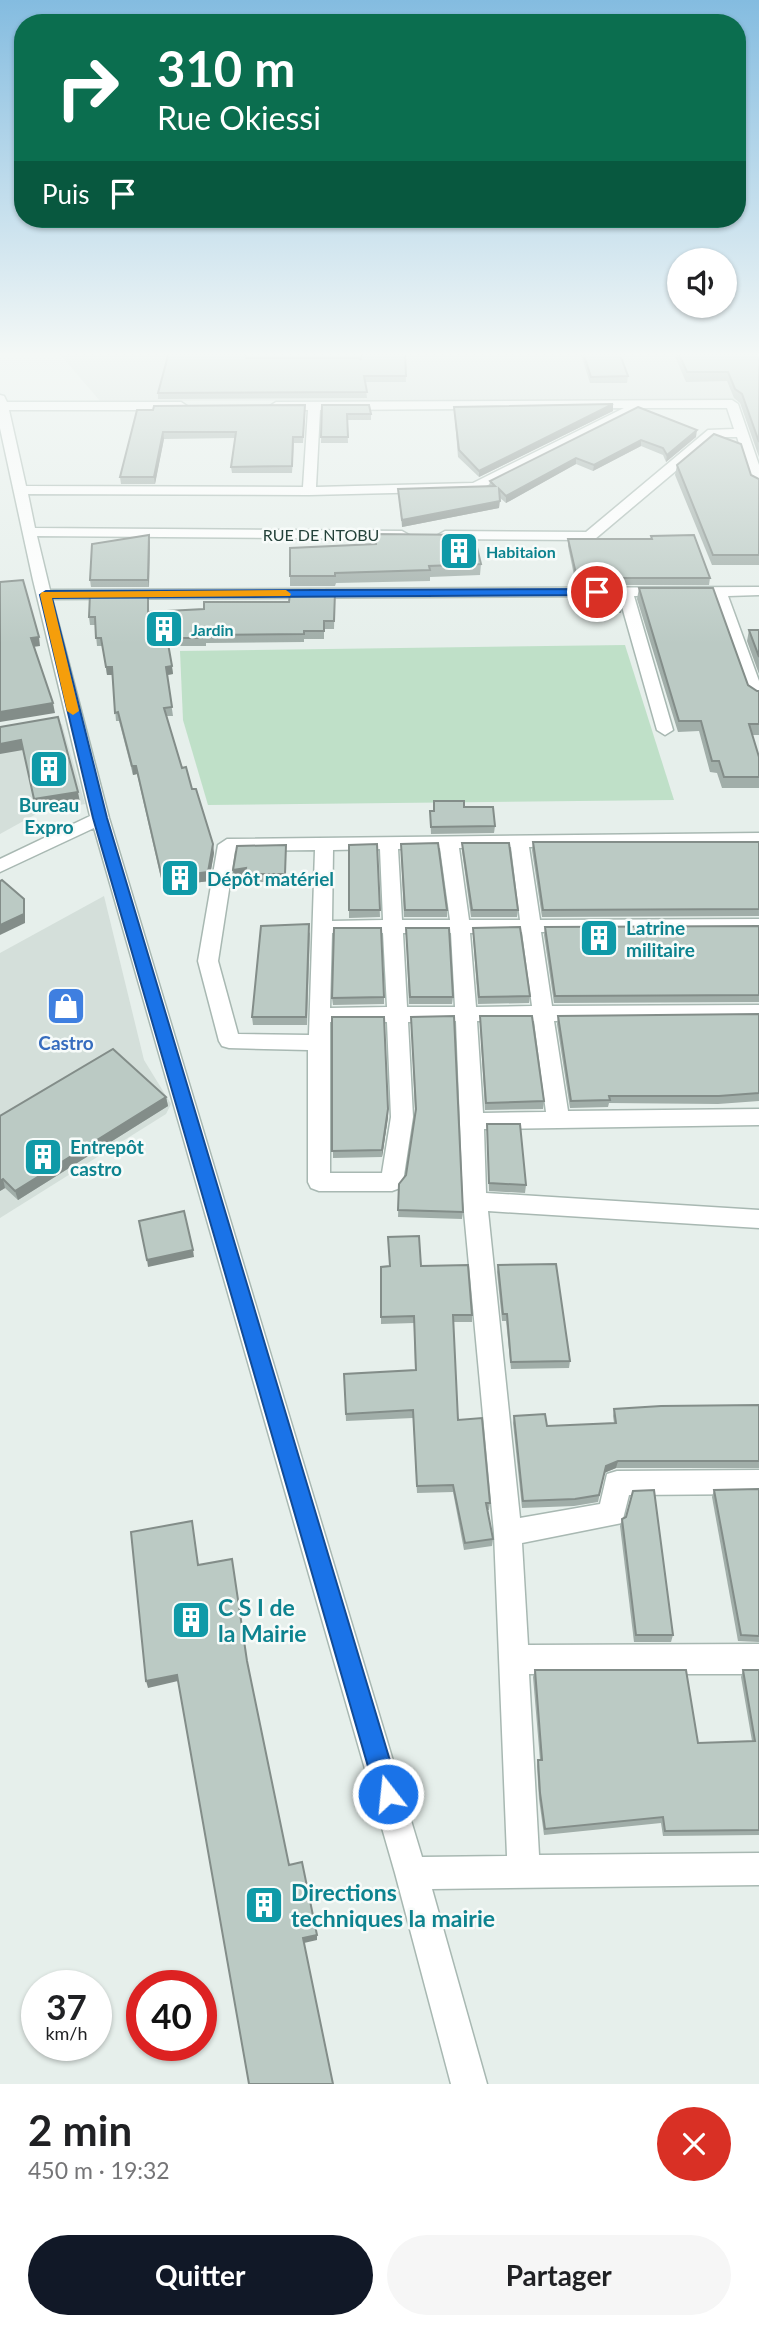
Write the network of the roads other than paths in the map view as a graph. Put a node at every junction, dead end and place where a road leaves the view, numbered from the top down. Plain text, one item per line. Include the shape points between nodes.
1 (12, 449) edge
2 (311, 449) edge
3 (551, 449) edge
4 (692, 449) edge
5 (747, 449) edge
6 (759, 484) edge
7 (22, 490) junction
8 (309, 491) junction
9 (31, 532) junction
10 (38, 586) junction
11 (625, 592) junction
12 (719, 592) junction
13 (759, 592) edge
14 (755, 695) edge
15 (665, 730) dead end
16 (100, 818) junction
17 (759, 839) edge
18 (519, 842) junction
19 (324, 844) junction
20 (389, 844) junction
21 (449, 844) junction
22 (0, 866) edge
23 (393, 925) junction
24 (531, 925) junction
25 (759, 925) edge
26 (460, 926) junction
27 (322, 927) junction
28 (759, 1012) edge
29 (397, 1014) junction
30 (466, 1014) junction
31 (544, 1014) junction
32 (320, 1016) junction
33 (319, 1043) junction
34 (759, 1117) edge
35 (473, 1121) junction
36 (558, 1121) junction
37 (475, 1201) junction
38 (759, 1219) edge
39 (759, 1482) edge
40 (508, 1533) junction
41 (759, 1659) edge
42 (516, 1660) junction
43 (759, 1869) edge
44 (524, 1871) junction
45 (411, 1873) junction
46 (469, 2084) edge

1 - 7 street
2 - 8 street
3 - 8 street via 476,487
4 - 9 street, RUE DE NTOBU via 590,536
5 - 6 street
7 - 8 street
7 - 9 street
9 - 10 street
10 - 11 street
10 - 16 street via 68,718
11 - 12 street
11 - 15 street
12 - 13 street
12 - 14 street
16 - 22 street
16 - 45 street
17 - 18 street
18 - 21 street
18 - 24 street
19 - 20 street
19 - 27 street
19 - 33 street via 227,845 208,961 229,1041
20 - 21 street
20 - 23 street
21 - 26 street
23 - 26 street
23 - 27 street
23 - 29 street
24 - 25 street
24 - 26 street
24 - 31 street
26 - 30 street
27 - 32 street
28 - 31 street
29 - 30 street
29 - 32 street
29 - 33 street via 402,1117 392,1182 319,1182
30 - 31 street
30 - 35 street
31 - 36 street
32 - 33 street
34 - 36 street
35 - 36 street
35 - 37 street
37 - 38 street
37 - 40 street
39 - 40 street via 617,1483 612,1514
40 - 42 street
41 - 42 street
42 - 44 street
43 - 44 street
44 - 45 street
45 - 46 street

